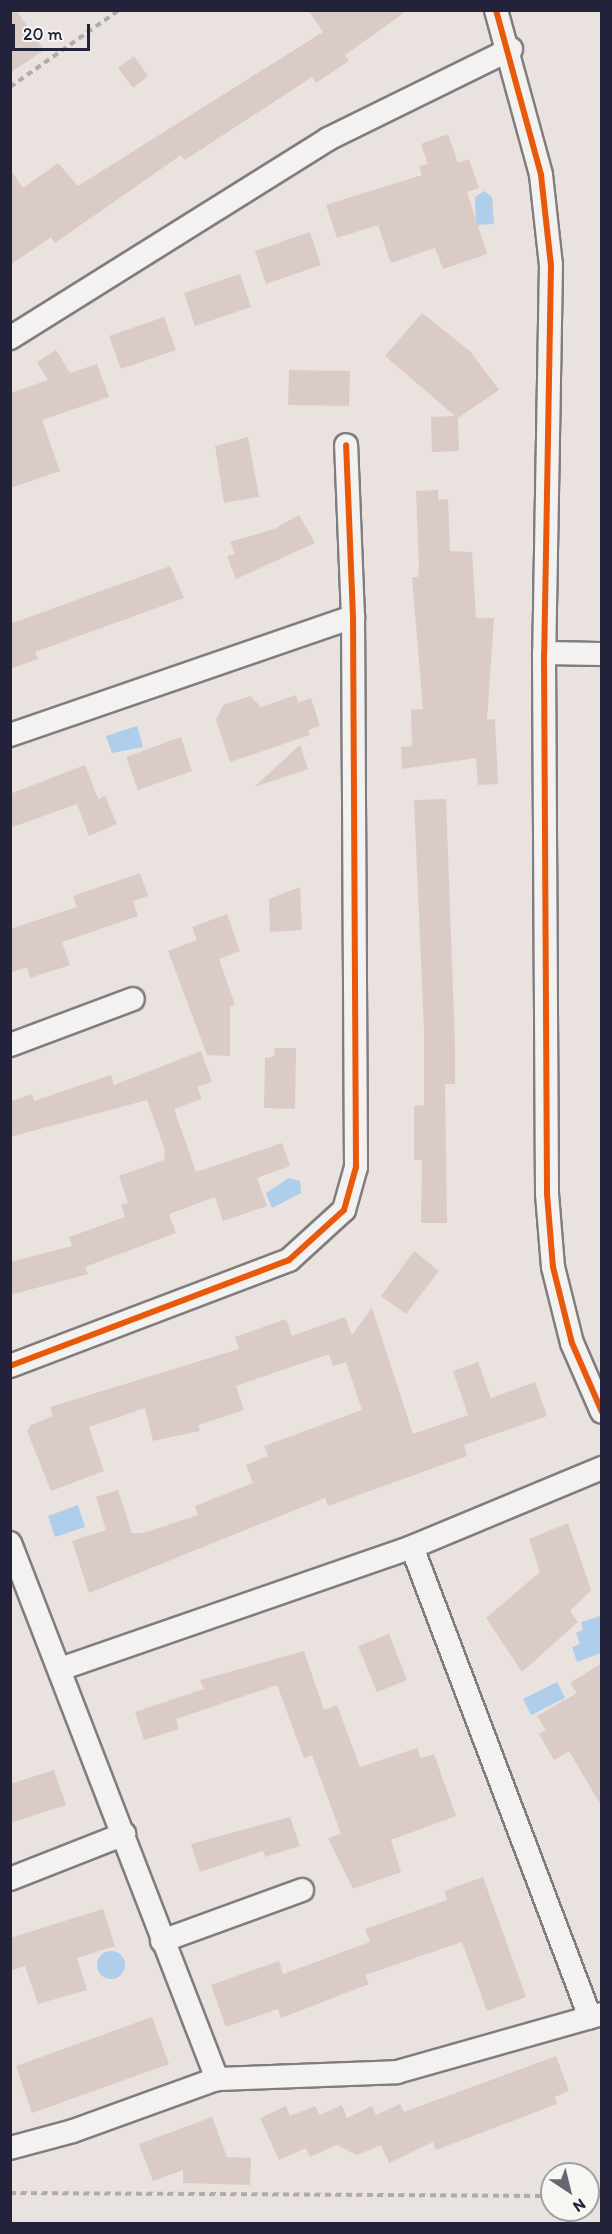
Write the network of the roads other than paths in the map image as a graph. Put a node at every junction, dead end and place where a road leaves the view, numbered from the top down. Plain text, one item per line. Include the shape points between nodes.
1 (496, 10) edge
2 (511, 49) junction
3 (10, 338) edge
4 (346, 445) dead end
5 (353, 617) junction
6 (544, 653) junction
7 (602, 654) edge
8 (10, 735) edge
9 (133, 999) dead end
10 (10, 1045) edge
11 (10, 1366) edge
12 (602, 1412) edge
13 (602, 1468) edge
14 (412, 1547) junction
15 (13, 1556) edge
16 (63, 1668) junction
17 (124, 1834) junction
18 (10, 1879) edge
19 (302, 1890) dead end
20 (162, 1941) junction
21 (596, 2016) edge
22 (217, 2079) junction
23 (10, 2148) edge

1 - 2 street
2 - 3 street via 328,139
2 - 6 street via 541,175 551,265
4 - 5 street
5 - 8 street
5 - 11 street via 356,1167 344,1210 289,1260
6 - 7 street
6 - 12 street via 547,1194 553,1267 572,1343
9 - 10 street
13 - 14 street
14 - 16 street
14 - 21 street
15 - 16 street
16 - 17 street
17 - 18 street
17 - 20 street
19 - 20 street
20 - 22 street
21 - 22 street via 397,2072
22 - 23 street via 73,2131

